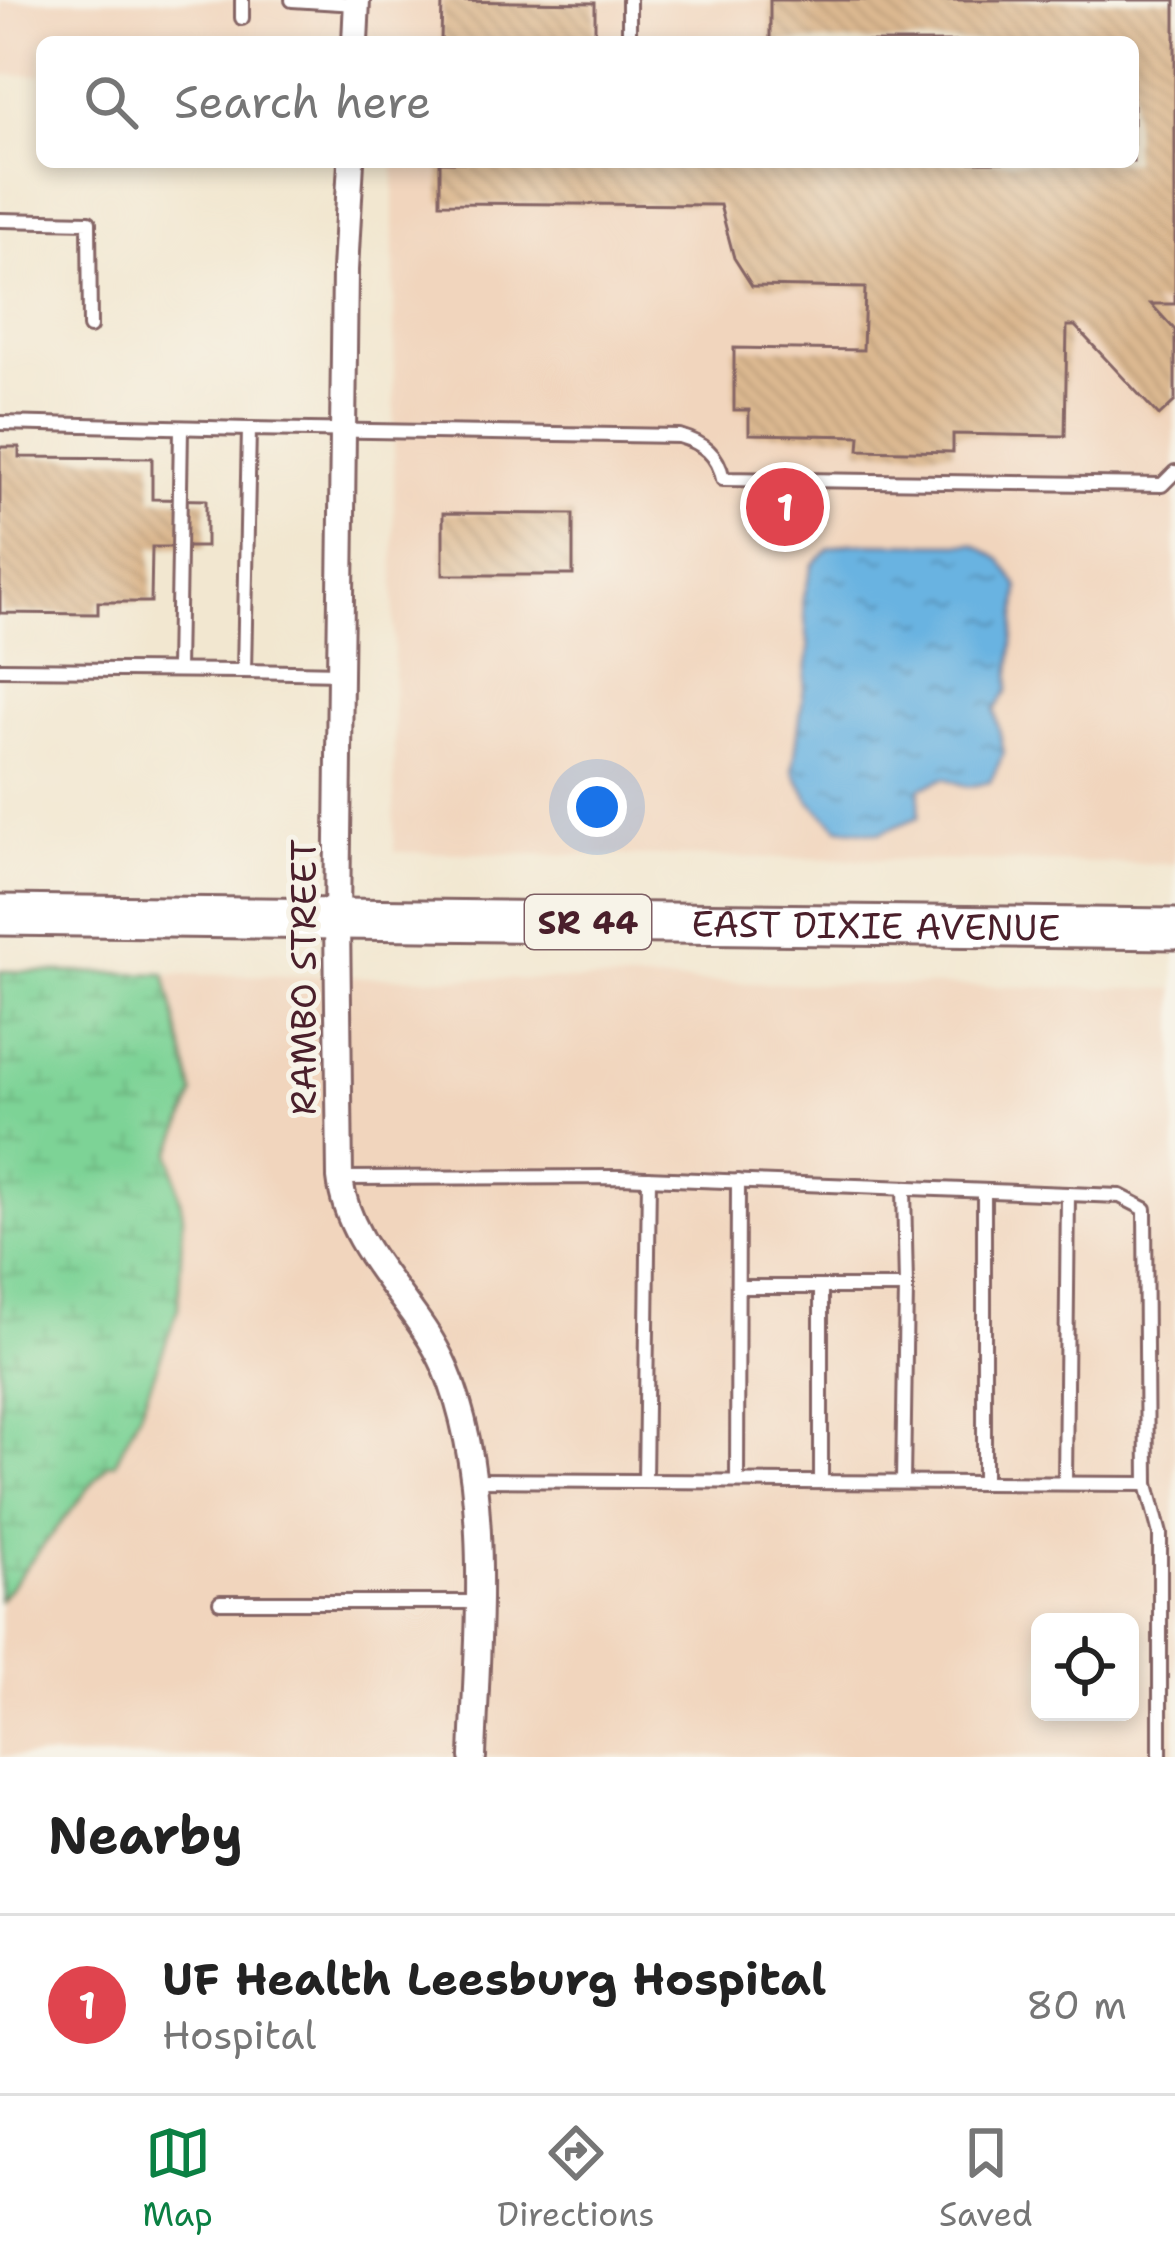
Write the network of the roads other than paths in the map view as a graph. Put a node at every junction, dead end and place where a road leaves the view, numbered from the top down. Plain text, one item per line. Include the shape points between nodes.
1 (242, 0) edge
2 (292, 0) edge
3 (629, 0) edge
4 (357, 2) edge
5 (242, 18) dead end
6 (355, 36) edge
7 (629, 36) edge
8 (351, 168) edge
9 (0, 220) edge
10 (90, 327) dead end
11 (0, 423) edge
12 (181, 429) junction
13 (249, 429) junction
14 (343, 431) junction
15 (1175, 472) edge
16 (0, 669) edge
17 (178, 670) junction
18 (244, 671) junction
19 (340, 673) junction
20 (0, 915) edge
21 (337, 919) junction
22 (1175, 929) edge
23 (340, 1178) junction
24 (649, 1178) junction
25 (738, 1181) junction
26 (904, 1188) junction
27 (984, 1191) junction
28 (1068, 1194) junction
29 (737, 1287) junction
30 (821, 1287) junction
31 (906, 1287) junction
32 (471, 1480) junction
33 (645, 1481) junction
34 (737, 1481) junction
35 (821, 1482) junction
36 (903, 1483) junction
37 (983, 1483) junction
38 (1065, 1484) junction
39 (1147, 1484) junction
40 (220, 1603) dead end
41 (479, 1603) junction
42 (472, 1757) edge
43 (1160, 1757) edge

1 - 5 lane
2 - 4 lane
3 - 7 lane
4 - 6 street
8 - 14 street, RAMBO STREET
9 - 10 lane via 89,222
11 - 12 lane
12 - 13 lane
12 - 17 lane
13 - 14 lane
13 - 18 lane
14 - 15 lane via 679,436 706,447 724,479 1162,485
14 - 19 street, RAMBO STREET
16 - 17 lane
17 - 18 lane
18 - 19 lane
19 - 21 street, RAMBO STREET
20 - 21 main road, EAST DIXIE AVENUE / SR 44
21 - 22 main road, EAST DIXIE AVENUE / SR 44
21 - 23 street, RAMBO STREET
23 - 24 lane
23 - 32 street, RAMBO STREET via 353,1228 444,1364 466,1431
24 - 25 lane
24 - 33 lane
25 - 26 lane
25 - 29 lane
26 - 27 lane
26 - 31 lane
27 - 28 lane
27 - 37 lane
28 - 38 lane
28 - 39 lane via 1120,1196 1145,1209
29 - 30 lane
29 - 34 lane
30 - 31 lane
30 - 35 lane
31 - 36 lane
32 - 33 lane
32 - 41 street, RAMBO STREET
33 - 34 lane
34 - 35 lane
35 - 36 lane
36 - 37 lane
37 - 38 lane
38 - 39 lane
39 - 43 lane via 1160,1534
40 - 41 lane
41 - 42 street, RAMBO STREET

